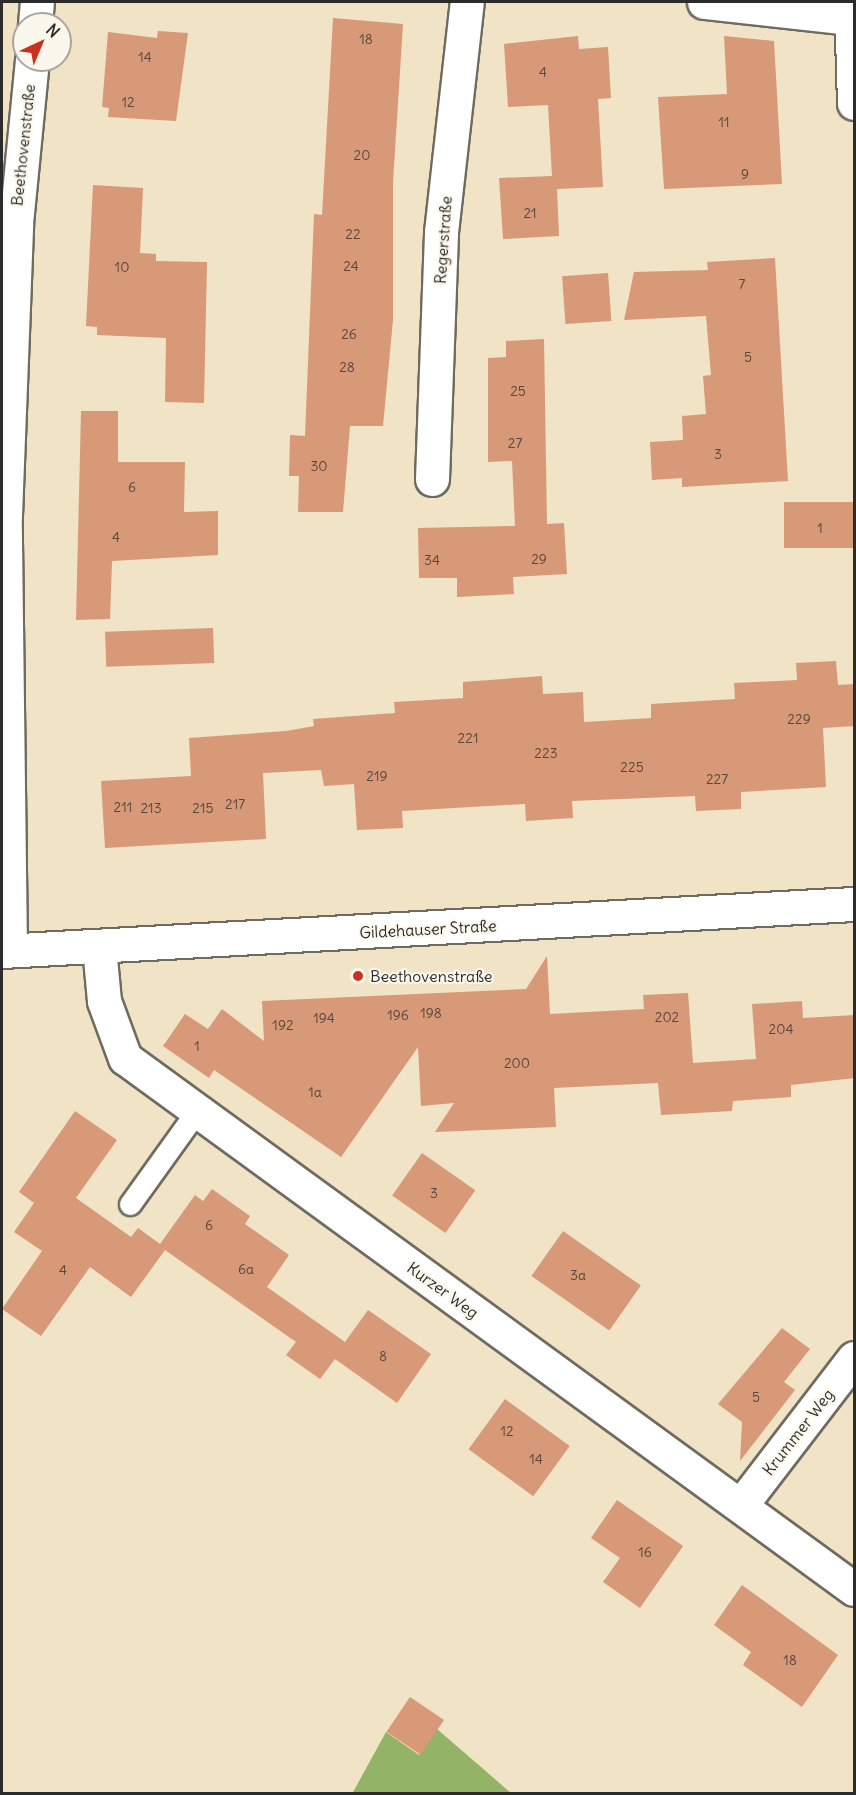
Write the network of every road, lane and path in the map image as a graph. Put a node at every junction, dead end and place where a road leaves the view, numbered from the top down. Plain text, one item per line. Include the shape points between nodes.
1 (467, 2) edge
2 (704, 2) edge
3 (851, 10) edge
4 (31, 72) edge
5 (855, 103) edge
6 (432, 479) dead end
7 (855, 904) edge
8 (99, 947) junction
9 (6, 951) edge
10 (196, 1112) junction
11 (130, 1204) dead end
12 (855, 1358) edge
13 (741, 1505) junction
14 (855, 1589) edge

1 - 6 street, Regerstraße via 441,232
2 - 3 street
3 - 5 street
4 - 9 street, Beethovenstraße via 16,223 5,515
7 - 8 street, Gildehauser Straße
8 - 9 street, Gildehauser Straße
8 - 10 street, Kurzer Weg via 104,1001 125,1058
10 - 11 lane
10 - 13 street, Kurzer Weg
12 - 13 street, Krummer Weg
13 - 14 street, Kurzer Weg

